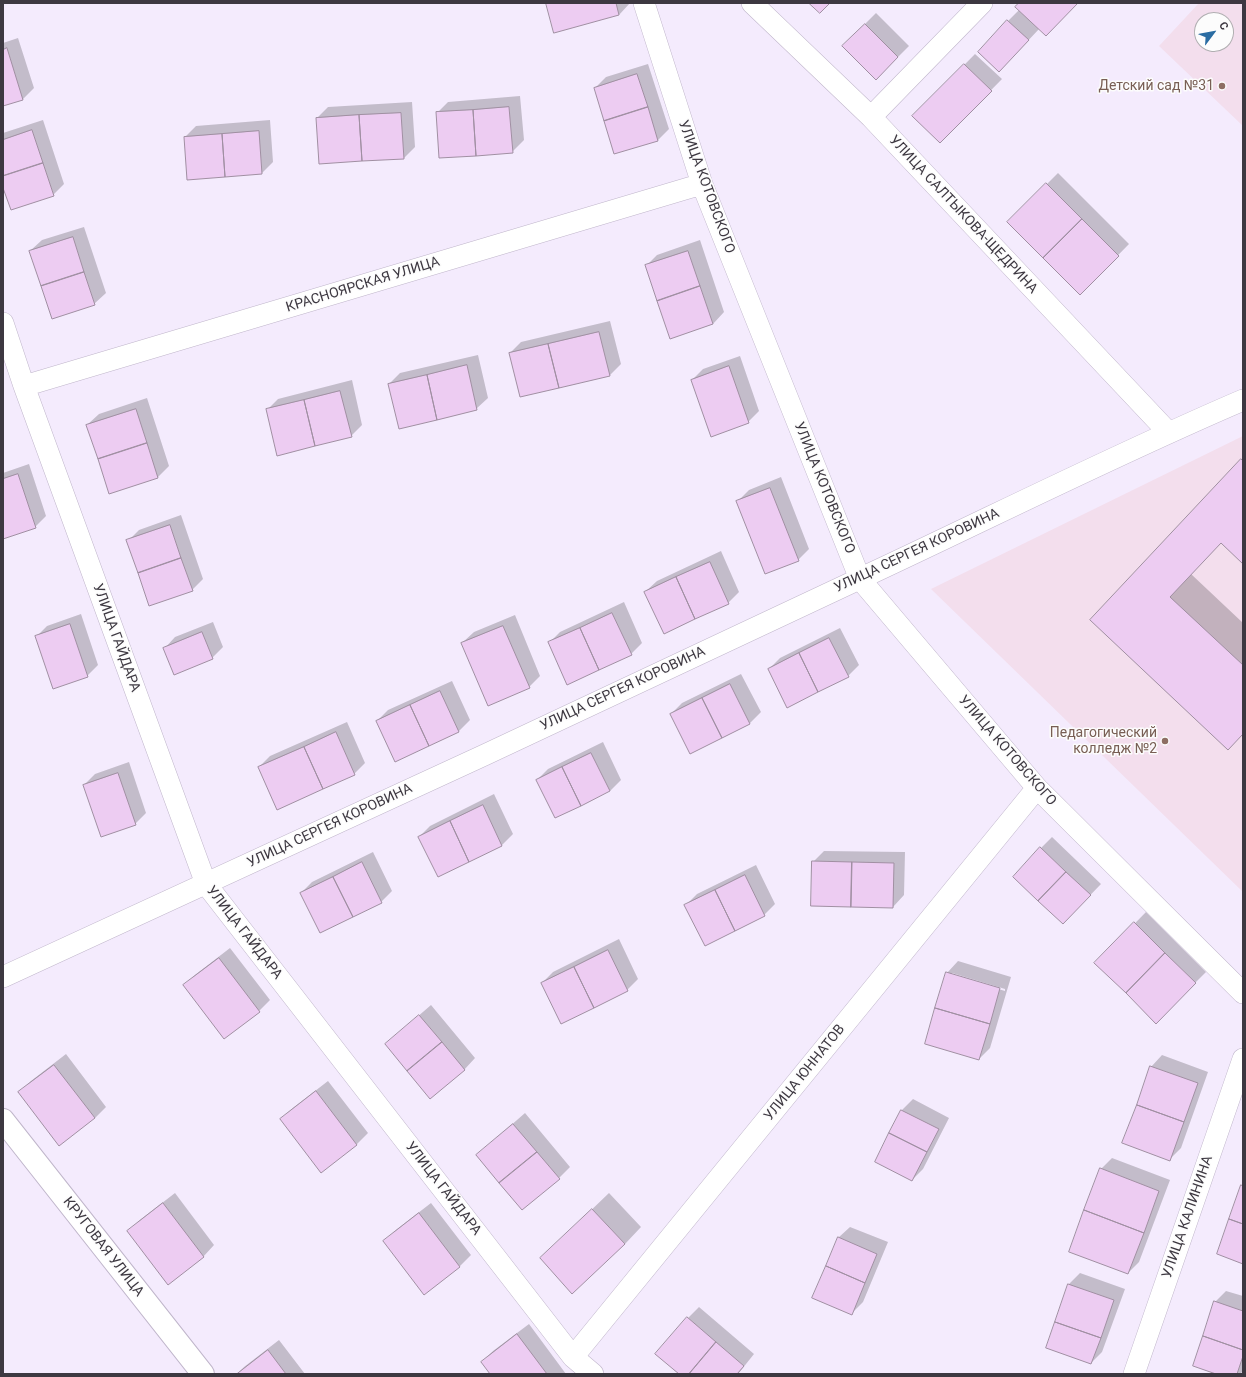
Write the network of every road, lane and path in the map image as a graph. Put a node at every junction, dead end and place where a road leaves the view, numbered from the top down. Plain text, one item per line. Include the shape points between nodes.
1 (644, 3) edge
2 (752, 3) edge
3 (982, 3) edge
4 (871, 117) junction
5 (702, 184) junction
6 (3, 323) edge
7 (24, 386) junction
8 (1243, 400) edge
9 (1168, 432) junction
10 (860, 579) junction
11 (1037, 788) junction
12 (206, 884) junction
13 (3, 977) edge
14 (1243, 993) edge
15 (1243, 1059) edge
16 (3, 1120) edge
17 (573, 1357) junction
18 (203, 1374) edge
19 (593, 1374) edge
20 (1134, 1374) edge

1 - 5 street, УЛИЦА КОТОВСКОГО
2 - 4 street, УЛИЦА САЛТЫКОВА-ЩЕДРИНА
3 - 4 street
4 - 9 street, УЛИЦА САЛТЫКОВА-ЩЕДРИНА
5 - 7 street, КРАСНОЯРСКАЯ УЛИЦА
5 - 10 street, УЛИЦА КОТОВСКОГО
6 - 7 street, УЛИЦА ГАЙДАРА
7 - 12 street, УЛИЦА ГАЙДАРА
8 - 9 street, УЛИЦА СЕРГЕЯ КОРОВИНА
9 - 10 street, УЛИЦА СЕРГЕЯ КОРОВИНА
10 - 11 street, УЛИЦА КОТОВСКОГО
10 - 12 street, УЛИЦА СЕРГЕЯ КОРОВИНА
11 - 14 street, УЛИЦА КОТОВСКОГО
11 - 17 street, УЛИЦА ЮННАТОВ
12 - 13 street, УЛИЦА СЕРГЕЯ КОРОВИНА
12 - 17 street, УЛИЦА ГАЙДАРА
15 - 20 street, УЛИЦА КАЛИНИНА
16 - 18 street, КРУГОВАЯ УЛИЦА
17 - 19 street, УЛИЦА ГАЙДАРА

